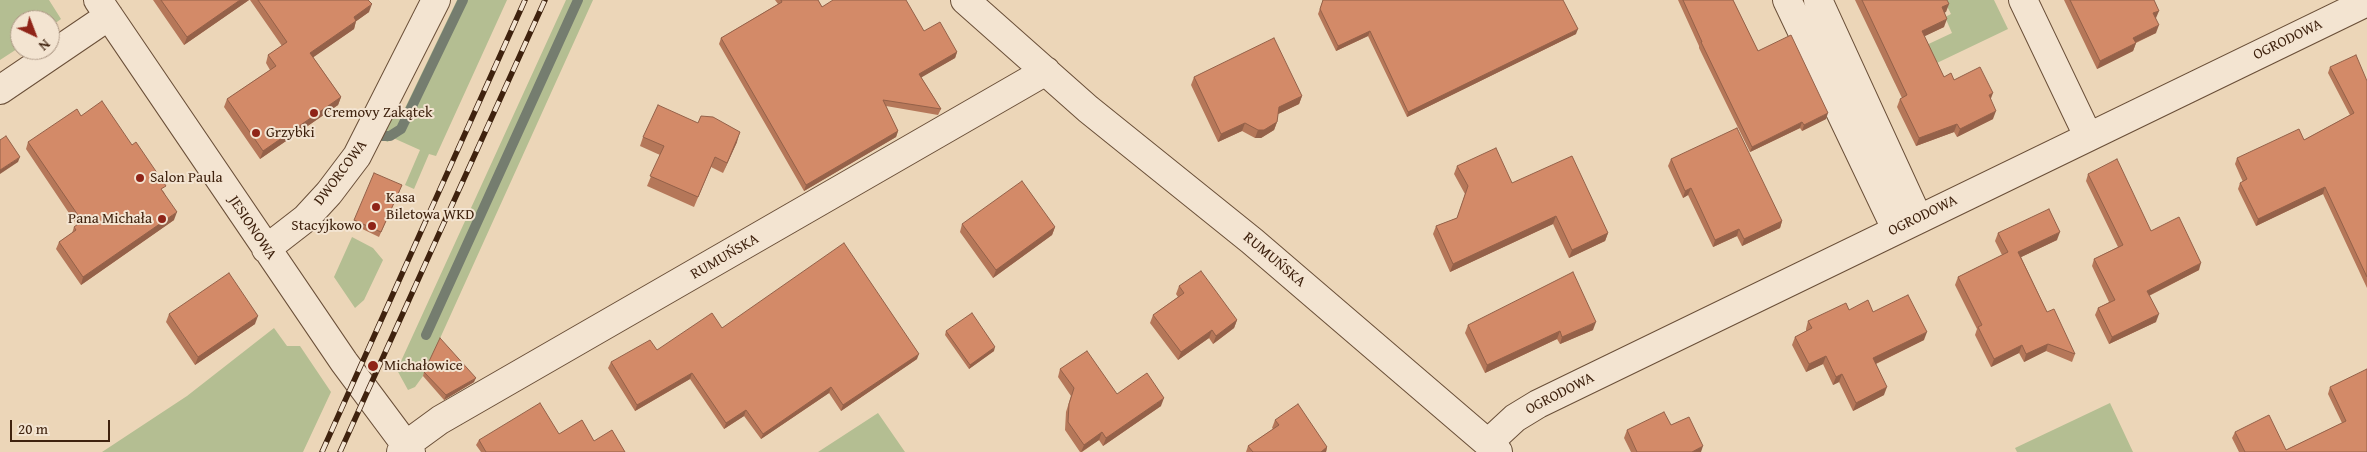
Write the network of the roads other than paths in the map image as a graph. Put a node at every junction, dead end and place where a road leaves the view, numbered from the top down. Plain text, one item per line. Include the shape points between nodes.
1 (436, 0) edge
2 (965, 0) edge
3 (1787, 0) edge
4 (1818, 0) edge
5 (2023, 0) edge
6 (2367, 2) edge
7 (103, 8) edge
8 (1046, 71) junction
9 (0, 90) edge
10 (2088, 136) junction
11 (1907, 223) junction
12 (266, 249) junction
13 (1493, 447) edge
14 (406, 450) edge

1 - 12 street, DWORCOWA via 357,156 306,218
2 - 8 street, RUMUŃSKA
3 - 11 street
4 - 11 street
5 - 10 street
6 - 10 street, OGRODOWA
7 - 9 street
7 - 12 street, JESIONOWA
8 - 13 street, RUMUŃSKA
8 - 14 street, RUMUŃSKA via 440,420
10 - 11 street, OGRODOWA
11 - 13 street, OGRODOWA via 1538,404 1515,418
12 - 14 street, JESIONOWA

